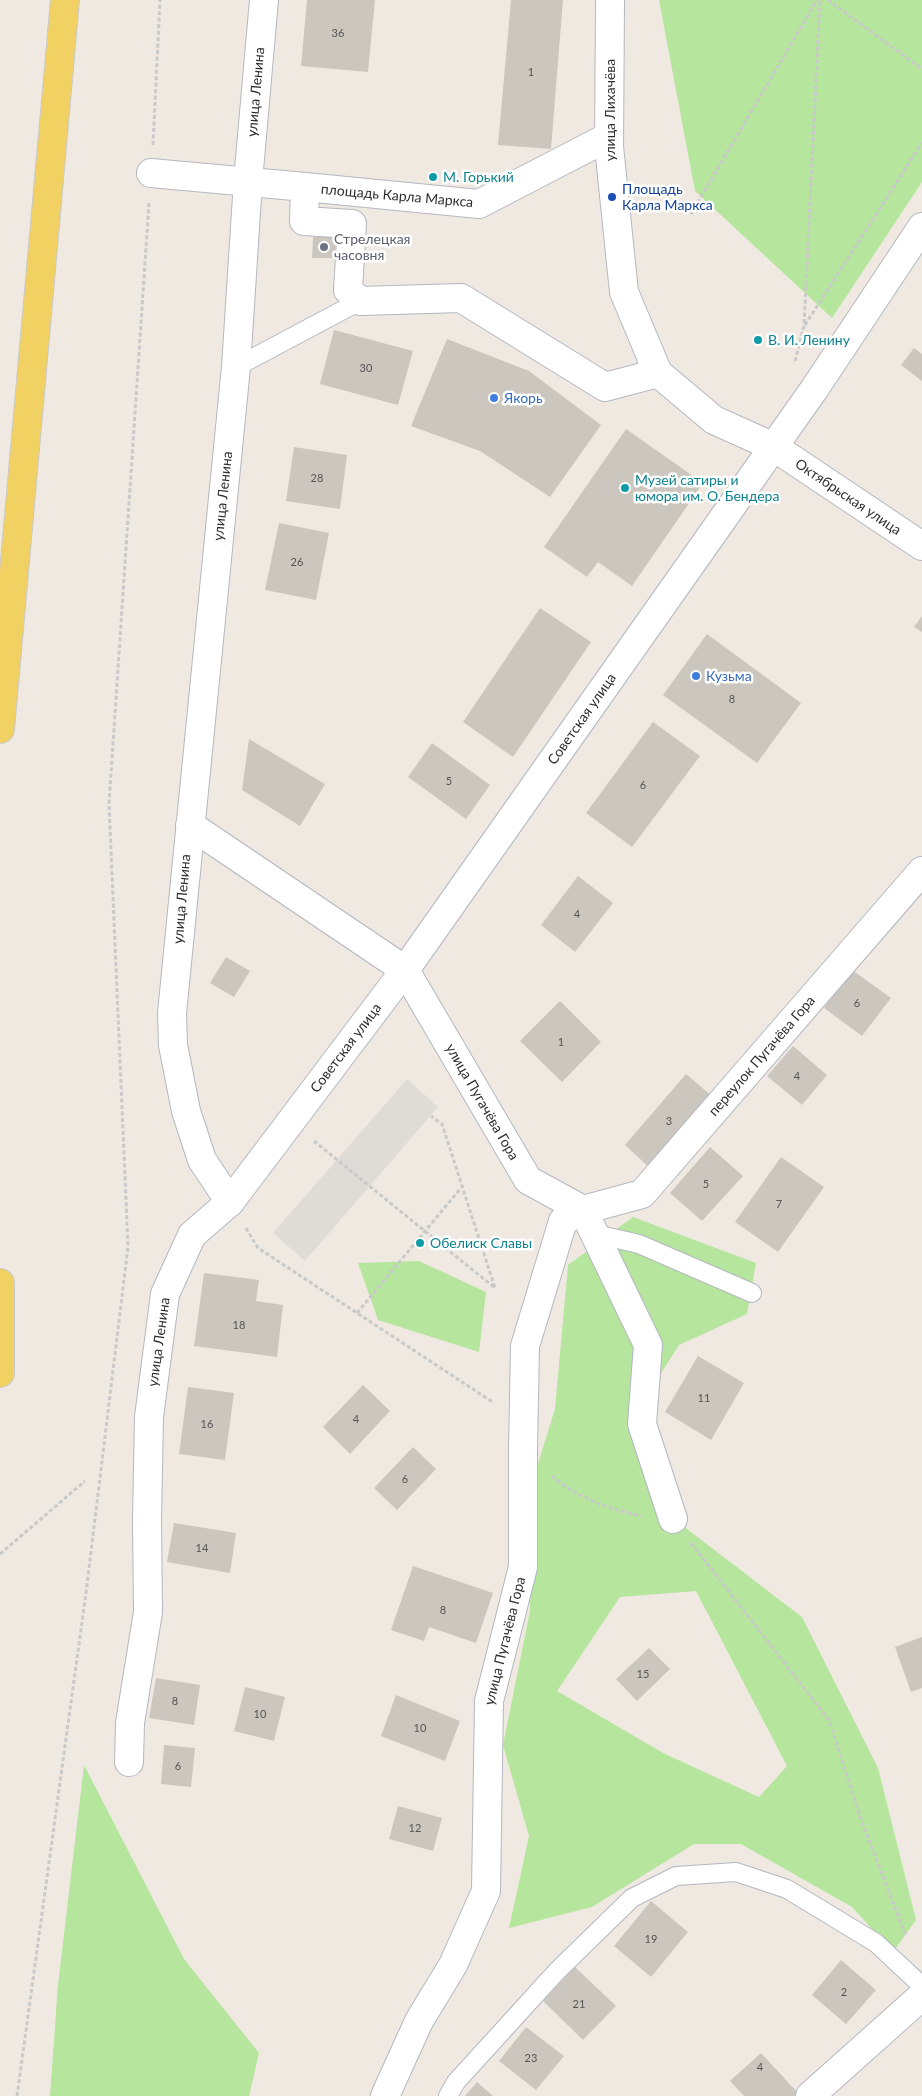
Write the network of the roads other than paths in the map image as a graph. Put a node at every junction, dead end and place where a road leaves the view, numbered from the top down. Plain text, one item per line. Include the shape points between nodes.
1 (65, 0) edge
2 (264, 0) edge
3 (610, 0) edge
4 (608, 136) junction
5 (151, 173) road end
6 (248, 181) junction
7 (305, 187) junction
8 (922, 227) edge
9 (360, 301) junction
10 (236, 367) junction
11 (658, 373) junction
12 (774, 446) junction
13 (922, 546) edge
14 (0, 729) edge
15 (190, 825) junction
16 (922, 871) edge
17 (405, 970) junction
18 (230, 1202) junction
19 (583, 1210) junction
20 (596, 1234) junction
21 (0, 1283) edge
22 (752, 1293) dead end
23 (0, 1373) edge
24 (673, 1520) road end
25 (129, 1762) dead end
26 (922, 1986) edge
27 (922, 1996) edge
28 (384, 2096) edge
29 (448, 2096) edge
30 (810, 2096) edge

1 - 14 main road
2 - 6 street, улица Ленина
3 - 4 street, улица Лихачёва
4 - 7 street, площадь Карла Маркса via 479,204
4 - 11 street, улица Лихачёва via 624,292
5 - 6 street
6 - 7 street
6 - 10 street, улица Ленина
7 - 9 street, площадь Карла Маркса via 304,221 352,224 348,290
8 - 12 street, Советская улица
9 - 10 lane
9 - 11 street via 461,298 605,387
10 - 15 street, улица Ленина
11 - 12 street via 714,420
12 - 13 street, Октябрьская улица
12 - 17 street, Советская улица
15 - 17 street
15 - 18 street, улица Ленина via 172,1013 172,1045 186,1111 202,1160
16 - 19 street, переулок Пугачёва Гора via 642,1194
17 - 18 street, Советская улица
17 - 19 street, улица Пугачёва Гора via 528,1180
18 - 25 street, улица Ленина via 192,1235 165,1294 149,1417 148,1612 130,1723
19 - 20 street
19 - 28 street, улица Пугачёва Гора via 563,1221 525,1346 523,1567 488,1701 486,1891 453,1965 418,2021
20 - 22 lane via 639,1244
20 - 24 street via 648,1344 642,1424
21 - 23 main road
26 - 29 lane via 876,1943 786,1889 736,1872 676,1876 632,1898 557,1971 456,2082
27 - 30 street

